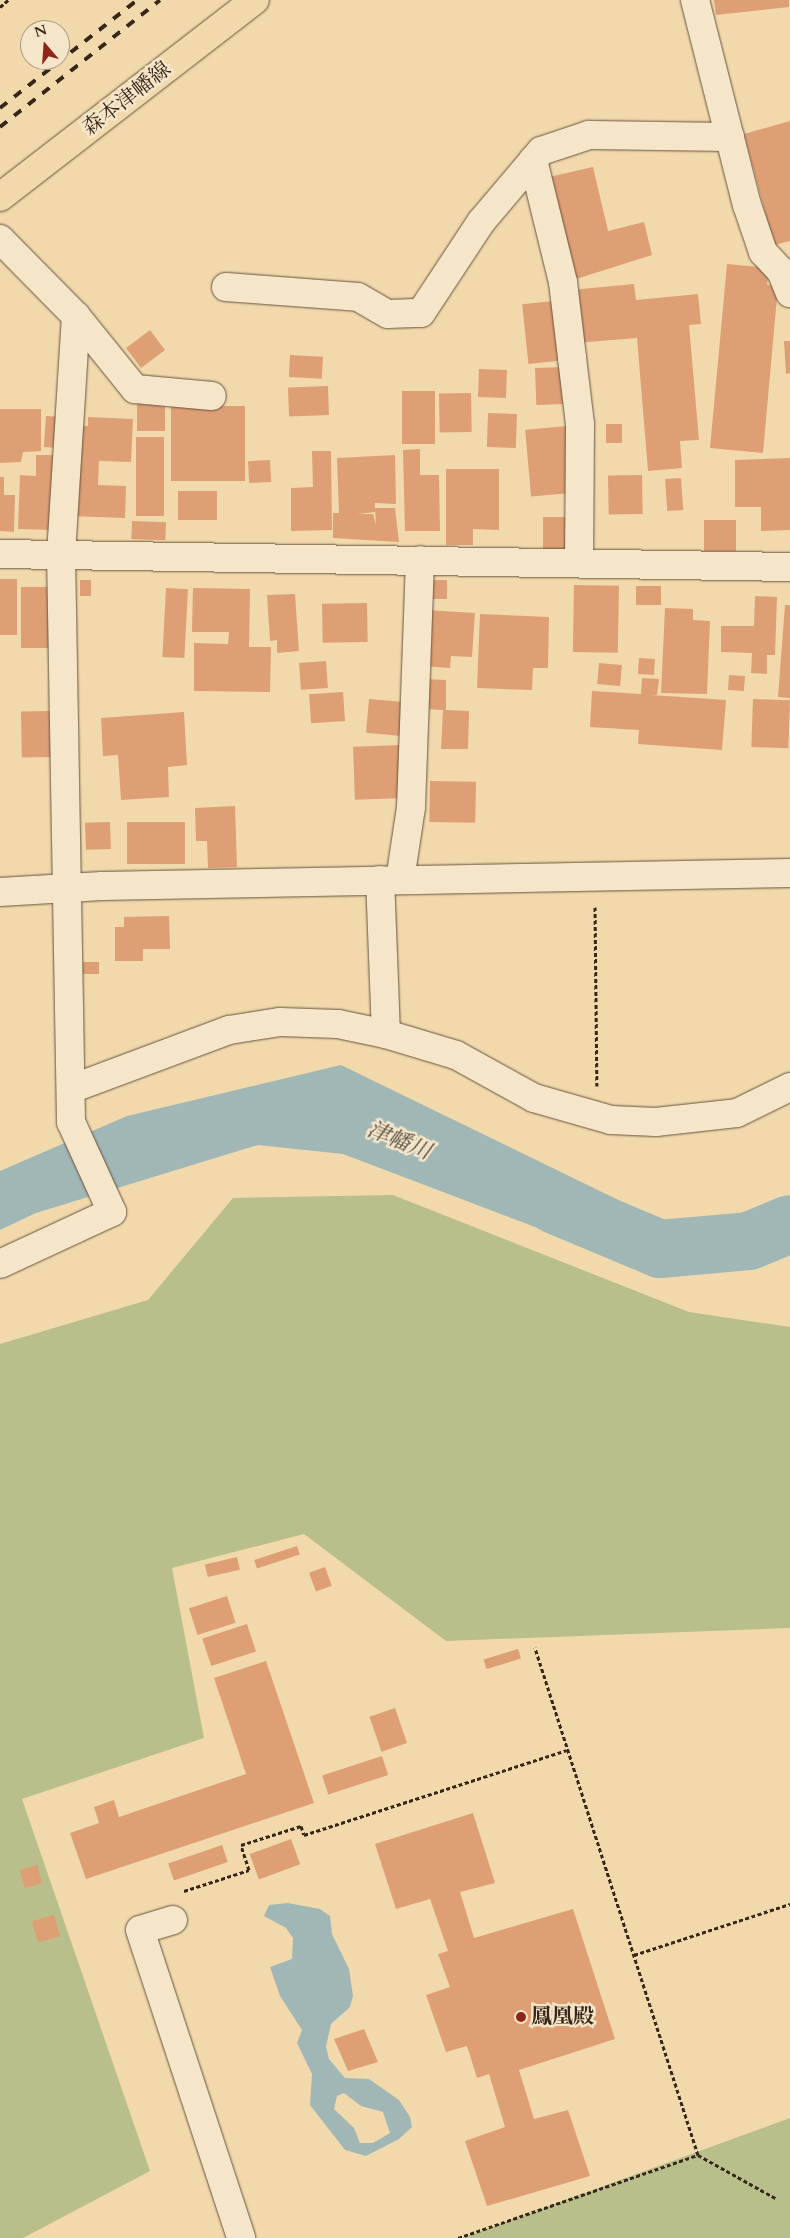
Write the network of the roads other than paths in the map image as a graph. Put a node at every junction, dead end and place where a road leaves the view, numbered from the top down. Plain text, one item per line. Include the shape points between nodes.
1 (255, 0) edge
2 (695, 0) edge
3 (730, 138) junction
4 (533, 160) junction
5 (0, 197) edge
6 (0, 239) edge
7 (226, 287) dead end
8 (790, 293) edge
9 (76, 316) junction
10 (212, 396) dead end
11 (0, 554) edge
12 (61, 554) junction
13 (420, 560) junction
14 (579, 563) junction
15 (790, 567) edge
16 (790, 873) edge
17 (390, 880) junction
18 (65, 890) junction
19 (0, 892) edge
20 (386, 1034) junction
21 (790, 1087) edge
22 (71, 1089) junction
23 (0, 1264) edge
24 (173, 1920) road end
25 (241, 2238) edge

1 - 5 main road, 森本津幡線
2 - 3 street
3 - 4 street via 589,135 541,151
3 - 8 street via 763,252 781,271
4 - 7 street via 481,222 420,313 388,314 358,297
4 - 14 street via 563,282 572,358 580,451
6 - 9 street
9 - 10 street via 134,389
9 - 12 street
11 - 12 street
12 - 13 street
12 - 18 street
13 - 14 street
13 - 17 street via 411,807
14 - 15 street
16 - 17 street
17 - 18 street
17 - 20 street
18 - 19 street
18 - 22 street
20 - 21 street via 456,1055 534,1098 598,1118 656,1122 699,1120 737,1113
20 - 22 street via 338,1024 280,1022 229,1030
22 - 23 street via 71,1122 112,1212
24 - 25 street via 140,1930

